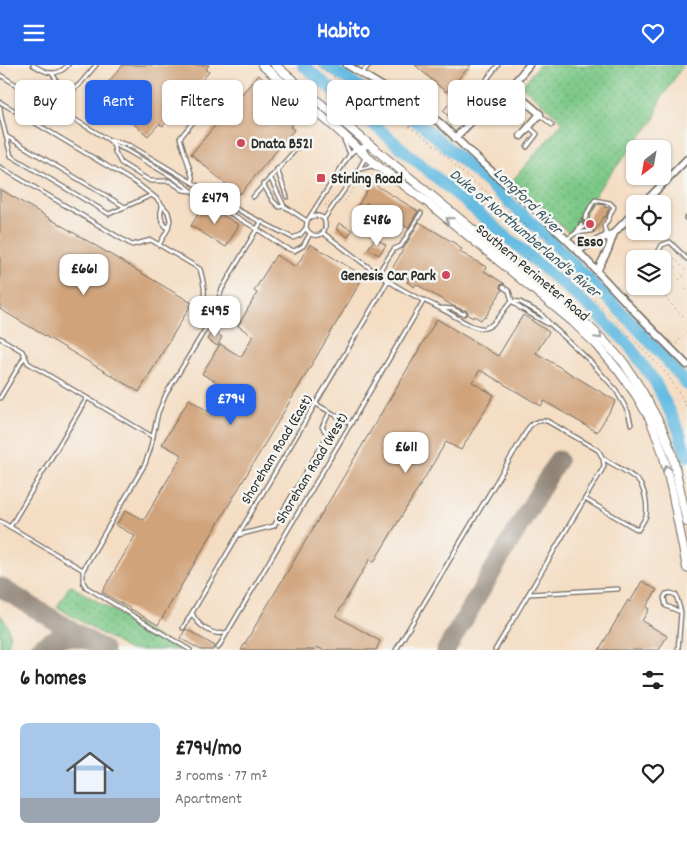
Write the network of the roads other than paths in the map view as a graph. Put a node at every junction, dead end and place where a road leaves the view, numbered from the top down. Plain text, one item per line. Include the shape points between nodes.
1 (33, 65) edge
2 (68, 65) edge
3 (96, 65) edge
4 (262, 65) edge
5 (275, 65) edge
6 (347, 65) edge
7 (369, 65) edge
8 (498, 65) edge
9 (529, 65) edge
10 (52, 73) junction
11 (361, 74) junction
12 (0, 75) edge
13 (487, 80) edge
14 (517, 80) edge
15 (525, 101) edge
16 (0, 102) edge
17 (0, 107) edge
18 (540, 114) junction
19 (0, 115) edge
20 (191, 125) edge
21 (468, 125) edge
22 (552, 125) dead end
23 (529, 127) junction
24 (6, 136) junction
25 (521, 136) dead end
26 (455, 138) junction
27 (109, 140) junction
28 (363, 142) junction
29 (113, 144) junction
30 (298, 147) dead end
31 (527, 147) dead end
32 (353, 151) junction
33 (366, 156) junction
34 (687, 159) edge
35 (0, 167) edge
36 (277, 169) junction
37 (359, 169) junction
38 (381, 170) junction
39 (270, 177) junction
40 (193, 184) junction
41 (263, 184) junction
42 (192, 191) junction
43 (152, 195) junction
44 (652, 195) edge
45 (253, 197) dead end
46 (287, 197) dead end
47 (162, 206) junction
48 (284, 206) junction
49 (125, 207) junction
50 (240, 211) junction
51 (421, 213) dead end
52 (310, 217) junction
53 (324, 219) junction
54 (585, 219) dead end
55 (626, 220) edge
56 (243, 221) junction
57 (307, 221) junction
58 (261, 222) junction
59 (306, 228) junction
60 (168, 229) junction
61 (257, 229) junction
62 (323, 233) junction
63 (576, 233) junction
64 (614, 233) junction
65 (310, 234) junction
66 (607, 237) junction
67 (567, 239) junction
68 (610, 244) junction
69 (159, 245) junction
70 (659, 250) edge
71 (578, 251) junction
72 (687, 259) edge
73 (597, 271) junction
74 (378, 273) junction
75 (388, 281) junction
76 (503, 287) dead end
77 (424, 300) junction
78 (512, 301) junction
79 (441, 308) junction
80 (465, 313) dead end
81 (195, 317) dead end
82 (0, 338) edge
83 (24, 357) junction
84 (687, 365) edge
85 (0, 398) edge
86 (87, 398) junction
87 (316, 403) junction
88 (330, 412) junction
89 (351, 424) junction
90 (631, 424) dead end
91 (153, 437) junction
92 (603, 459) junction
93 (586, 499) junction
94 (0, 521) edge
95 (687, 521) edge
96 (10, 527) junction
97 (238, 535) junction
98 (687, 567) edge
99 (83, 570) junction
100 (618, 589) dead end
101 (528, 594) junction
102 (192, 612) junction
103 (681, 612) junction
104 (183, 628) dead end
105 (228, 631) junction
106 (218, 648) dead end
107 (190, 650) edge
108 (396, 650) edge
109 (495, 650) edge
110 (678, 650) edge

1 - 10 lane
2 - 10 lane via 60,72
3 - 10 lane via 72,91 58,83
4 - 32 street, Southern Perimeter Road via 339,131
5 - 28 street, Southern Perimeter Road
6 - 11 street
7 - 11 lane
8 - 13 lane
9 - 14 street
11 - 26 street via 440,123
12 - 27 lane
15 - 18 street
16 - 43 lane
17 - 19 lane
18 - 22 lane
18 - 23 street
19 - 24 lane
20 - 40 lane via 180,138
21 - 26 street
23 - 25 street
23 - 31 lane via 537,134
24 - 49 lane
24 - 49 lane via 11,156 109,214
26 - 67 street
27 - 29 lane
27 - 40 lane via 131,145
28 - 32 lane
28 - 33 lane
28 -> 95 street, Southern Perimeter Road via 374,147 580,318 624,363 661,426 672,453
29 - 42 lane
29 - 42 lane via 120,163 150,181 170,181
30 - 36 lane
32 - 33 street, Southern Perimeter Road
32 - 52 lane
33 - 37 lane
33 - 38 street, Southern Perimeter Road
34 - 44 street
35 - 69 lane via 132,245 151,240
36 - 39 lane
36 - 46 lane
37 - 38 lane via 372,166
37 - 53 lane
98 -> 38 street, Southern Perimeter Road via 663,453 650,419 618,371 573,322 427,202
39 - 41 lane
39 - 48 lane
40 - 50 lane
41 - 45 lane
41 - 48 lane via 272,201 279,207
42 - 56 lane
43 - 47 lane
43 - 49 lane
47 - 60 lane via 162,222
47 - 60 lane via 168,212
48 - 57 lane
50 - 56 lane
50 - 58 lane
51 - 74 lane via 401,246 394,249
52 - 53 lane via 314,215
52 - 57 lane
53 - 62 lane via 326,227
54 - 66 lane via 595,200 610,203 614,207 609,220 602,225
55 - 64 street
56 - 61 lane
57 - 59 lane
58 - 59 lane via 293,238
58 - 61 lane
59 - 65 lane
60 - 69 lane
61 - 65 lane via 294,251 303,246
61 - 91 lane via 222,289 212,317 166,394
62 - 65 lane via 317,236
62 - 74 lane
63 - 63 lane via 586,228
63 - 67 lane
64 - 66 street
64 - 68 street
66 - 68 lane
66 - 71 street
67 - 71 street
68 - 73 street
69 - 81 lane via 200,269 205,288 203,303
70 - 72 lane via 670,242
71 - 73 street
73 - 84 street
74 - 75 lane
75 - 77 lane
75 - 87 lane, Shoreham Road (East)
76 - 78 lane via 509,291
77 - 79 lane
77 - 89 lane, Shoreham Road (West)
78 - 79 lane via 487,327 476,328
78 - 90 lane via 541,314 589,360 616,390 628,411
79 - 80 lane
82 - 83 lane via 22,351
83 - 85 lane
83 - 86 lane via 28,363
86 - 91 lane
86 - 96 lane
87 - 88 lane
87 - 97 lane, Shoreham Road (East)
88 - 89 lane
88 - 97 lane via 322,427 327,434 325,440 274,526
89 - 105 lane, Shoreham Road (West)
91 - 99 lane via 145,464
92 - 93 lane via 604,466
92 - 93 lane via 640,484 646,501 646,515 638,530
92 - 108 lane via 598,450 553,423 544,420 533,423
93 - 101 lane
94 - 96 lane
96 - 99 lane
97 - 102 lane, Shoreham Road (East)
99 - 107 lane via 82,582 86,587
100 - 101 lane
101 - 109 lane
102 - 104 lane, Shoreham Road (East)
102 - 105 lane via 200,625 216,634
103 - 103 lane via 666,606 666,594 676,595
103 - 110 lane
105 - 106 lane, Shoreham Road (West)

